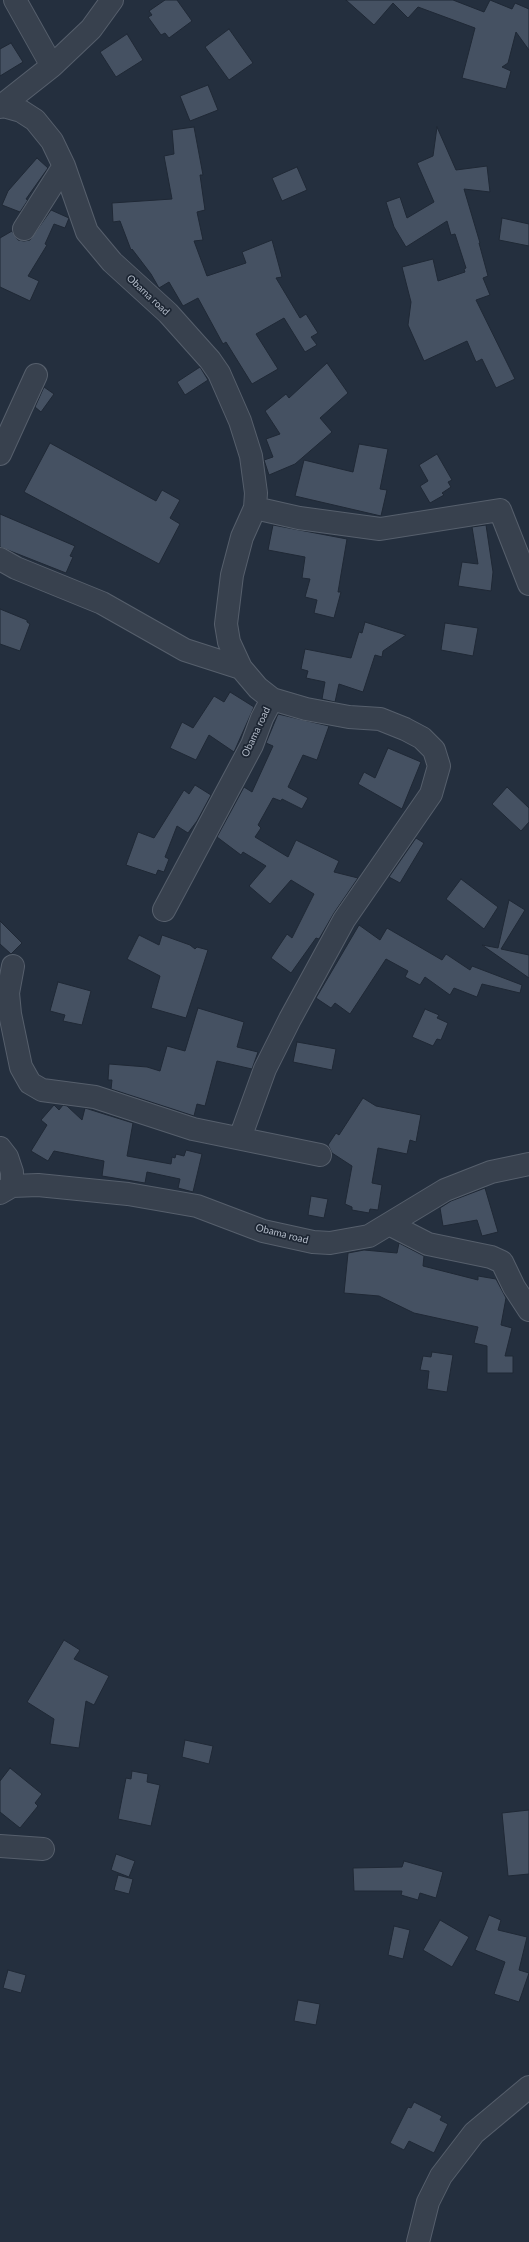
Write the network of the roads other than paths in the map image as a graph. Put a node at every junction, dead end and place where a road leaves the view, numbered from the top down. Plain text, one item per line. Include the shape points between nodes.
1 (15, 0) edge
2 (112, 0) edge
3 (52, 66) junction
4 (2, 107) edge
5 (64, 166) junction
6 (24, 229) dead end
7 (36, 375) dead end
8 (0, 454) edge
9 (255, 508) junction
10 (0, 559) edge
11 (529, 584) edge
12 (241, 668) junction
13 (272, 699) junction
14 (164, 910) dead end
15 (13, 966) dead end
16 (240, 1138) junction
17 (0, 1148) edge
18 (320, 1155) dead end
19 (529, 1164) edge
20 (6, 1189) edge
21 (389, 1224) junction
22 (529, 1310) edge
23 (0, 1846) edge
24 (43, 1849) dead end
25 (529, 2087) edge
26 (418, 2242) edge

1 - 3 street
2 - 3 street, Obama road via 91,29
3 - 4 street, Obama road
4 - 5 street, Obama road via 21,111 35,120 52,141
5 - 6 street
5 - 9 street, Obama road via 87,232 112,262 168,313 219,373 240,421 251,456 256,493
7 - 8 street
9 - 11 street via 299,518 380,529 500,510
9 - 12 street, Obama road via 242,537 232,575 226,624 229,642
10 - 12 street via 102,603 185,650
12 - 13 street, Obama road via 258,688
13 - 14 street, Obama road via 252,745
13 - 16 street via 349,717 380,719 422,738 434,750 439,766 431,794 344,920 290,1019 265,1069
15 - 16 street via 8,993 10,1014 21,1067 30,1083 42,1090 95,1097 193,1129
16 - 18 street
17 - 20 street via 7,1157 12,1172
19 - 21 street, Obama road via 491,1172 445,1190
20 - 21 street, Obama road via 38,1185 128,1194 197,1206 262,1231 313,1242 330,1243 369,1236
21 - 22 street via 428,1244 491,1257 502,1262
23 - 24 street
25 - 26 street via 474,2133 441,2176 428,2202

